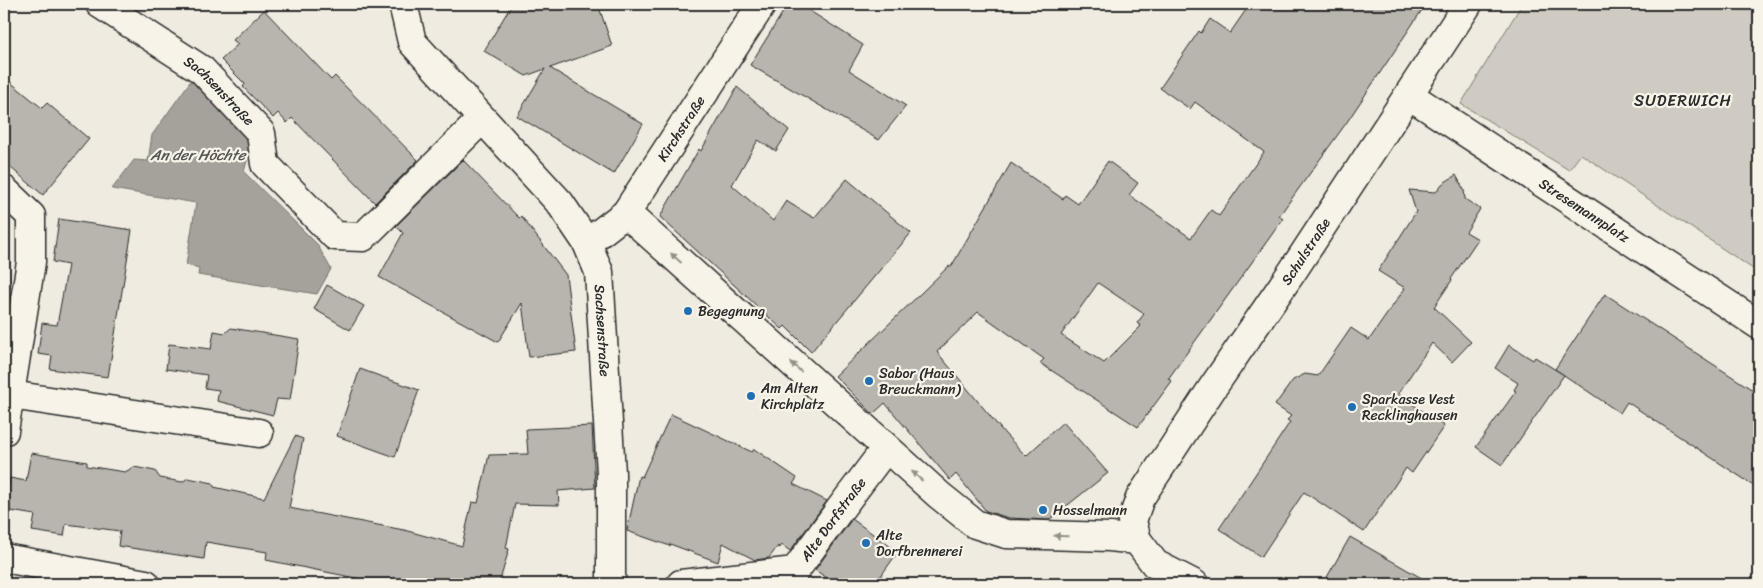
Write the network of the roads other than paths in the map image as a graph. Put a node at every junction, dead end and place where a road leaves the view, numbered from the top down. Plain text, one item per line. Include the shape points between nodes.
1 (100, 4) edge
2 (404, 4) edge
3 (762, 4) edge
4 (1468, 4) edge
5 (1409, 95) junction
6 (482, 119) junction
7 (4, 190) edge
8 (626, 213) junction
9 (587, 243) junction
10 (1759, 325) edge
11 (9, 386) edge
12 (4, 431) edge
13 (259, 433) dead end
14 (886, 448) junction
15 (1137, 540) junction
16 (4, 558) edge
17 (146, 584) edge
18 (611, 584) edge
19 (680, 584) edge
20 (1194, 584) edge

1 - 6 street, Sachsenstraße via 202,70 261,133 265,164 335,236 363,237
2 - 6 street, Sachsenstraße via 412,42
3 - 8 street, Kirchstraße
4 - 5 street, Schulstraße
5 - 10 street, Stresemannplatz
5 - 15 street, Schulstraße via 1140,498 1132,521
6 - 9 street, Sachsenstraße via 560,203
7 - 11 street via 32,216 31,262
8 - 9 street, Kirchstraße
14 -> 8 street
9 - 18 street, Sachsenstraße via 599,272 602,301 611,473
11 - 12 street
11 - 13 street
15 -> 14 street via 1006,534 975,524
14 - 19 street, Alte Dorfstraße via 795,571
15 - 20 street via 1155,564
16 - 17 street

